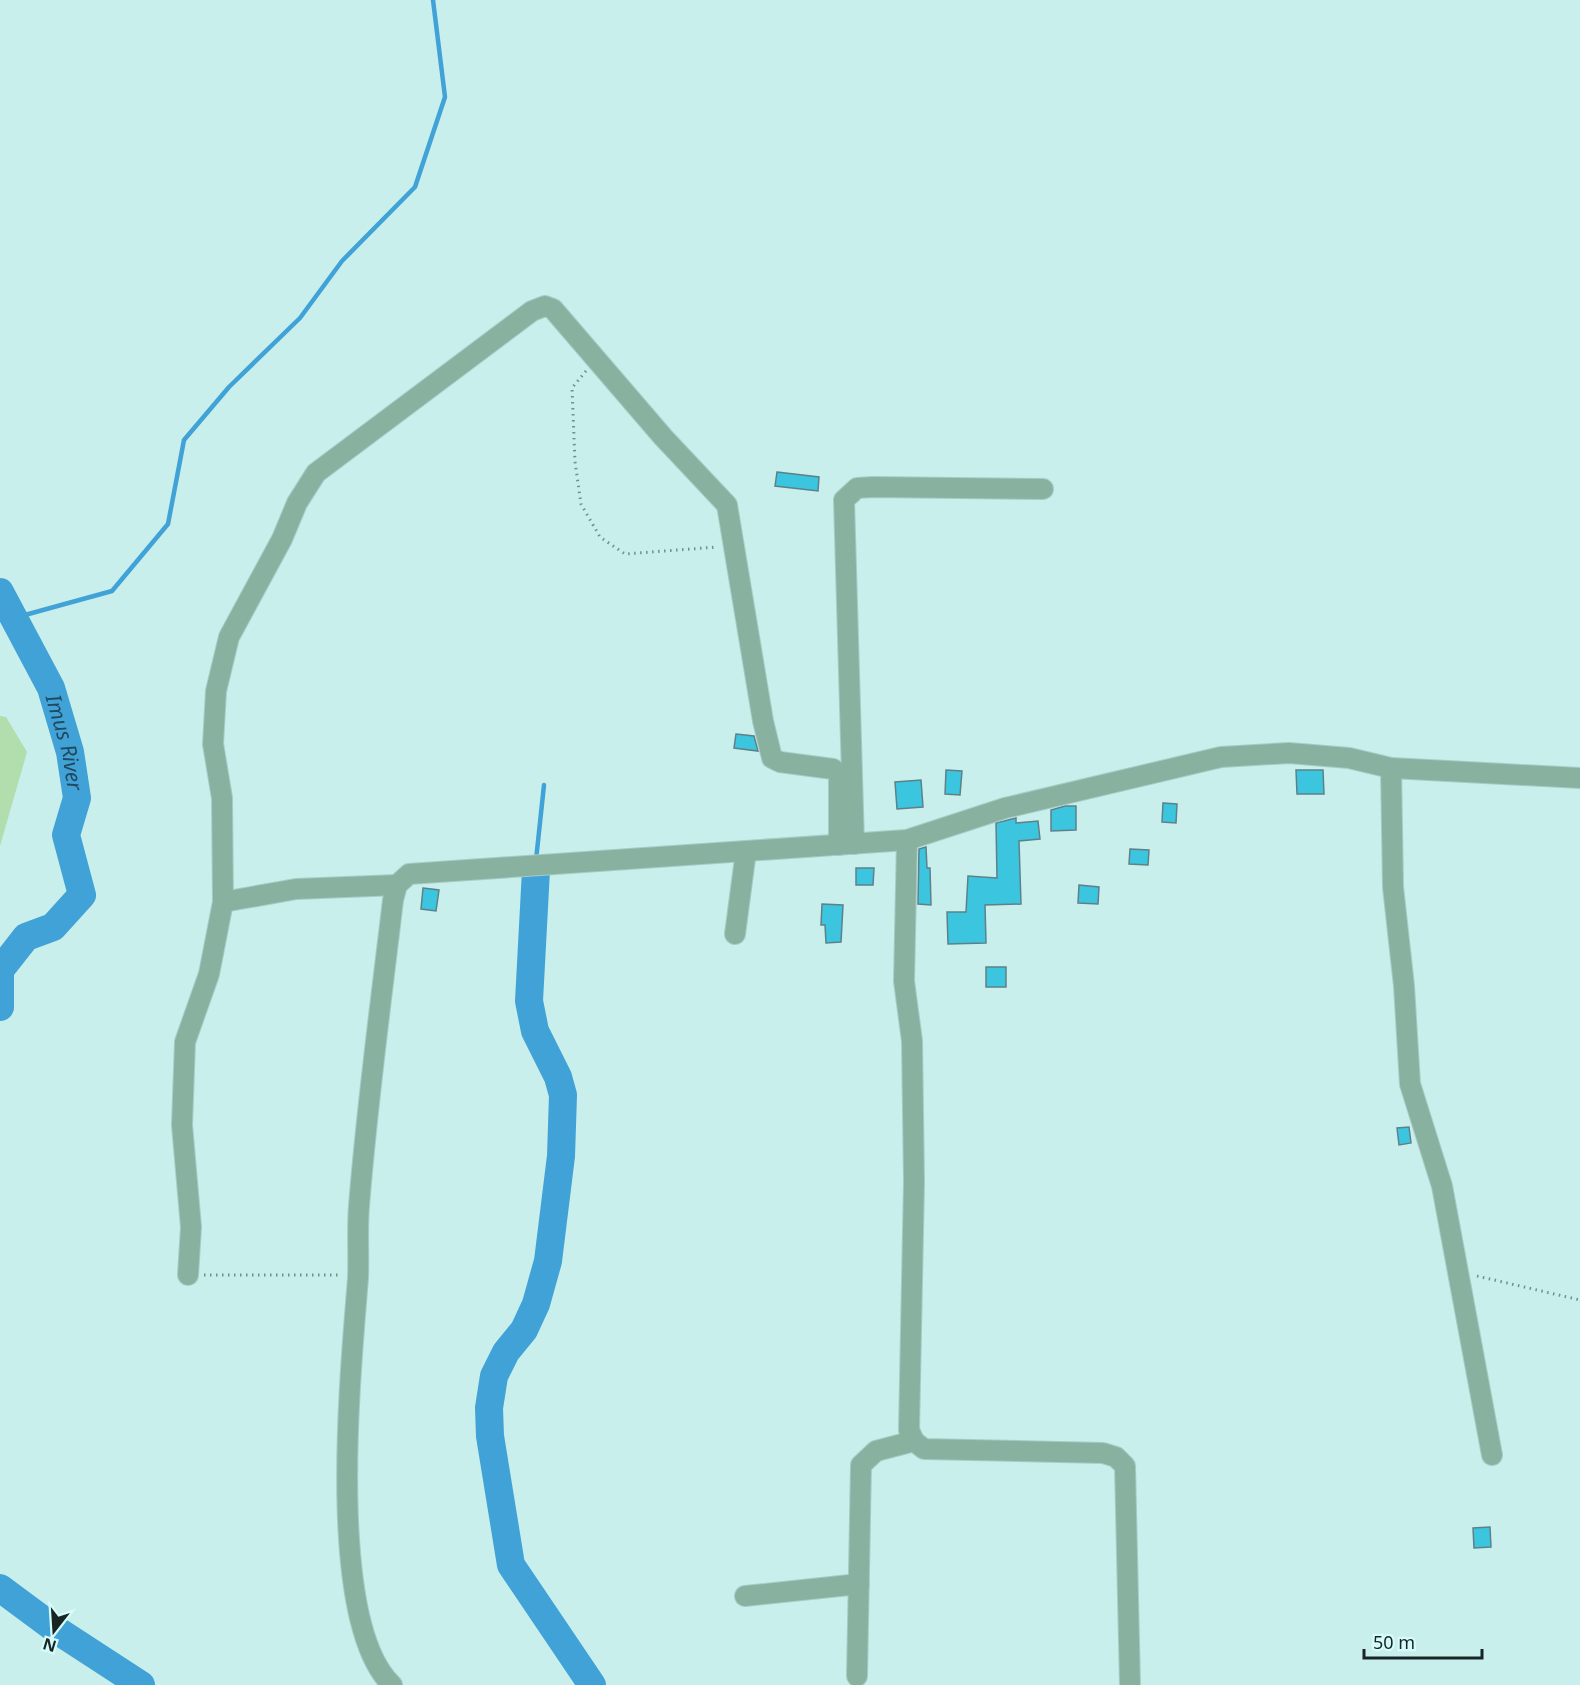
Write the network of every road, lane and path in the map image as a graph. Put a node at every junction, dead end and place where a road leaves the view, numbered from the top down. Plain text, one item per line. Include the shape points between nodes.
1 (596, 359) junction
2 (1042, 489) dead end
3 (734, 546) junction
4 (1391, 768) junction
5 (1580, 778) edge
6 (907, 840) junction
7 (846, 845) junction
8 (746, 851) junction
9 (397, 885) junction
10 (223, 902) junction
11 (735, 934) dead end
12 (188, 1275) joint
13 (358, 1275) junction
14 (1460, 1277) junction
15 (1580, 1300) edge
16 (914, 1441) junction
17 (1492, 1455) dead end
18 (859, 1584) junction
19 (745, 1596) dead end
20 (857, 1676) dead end
21 (392, 1685) edge
22 (1130, 1685) edge

1 - 3 street via 727,505
1 - 3 path via 572,388 574,462 581,504 600,537 626,554
1 - 10 street via 553,309 545,306 532,311 316,473 297,502 282,539 229,637 216,691 213,744 222,798
2 - 7 street via 865,487 857,488 844,501
3 - 7 street via 772,758 833,769 839,774
4 - 5 street
4 - 6 street via 1349,758 1288,753 1221,756 1005,808
4 - 14 street via 1392,887 1410,1084 1442,1186
6 - 7 street
6 - 16 street via 904,981 912,1041 914,1182 909,1430
7 - 8 street
8 - 9 street via 409,874
8 - 11 street
9 - 10 street via 296,888
9 - 13 street via 359,1208
10 - 12 street via 209,974 185,1042 182,1125 191,1227
12 - 13 path
13 - 21 street via 346,1422 352,1569 366,1645
14 - 15 path via 1489,1277
14 - 17 street
16 - 18 street via 876,1451 861,1465
16 - 22 street via 924,1449 1103,1453 1116,1457 1125,1466
18 - 19 street
18 - 20 street

